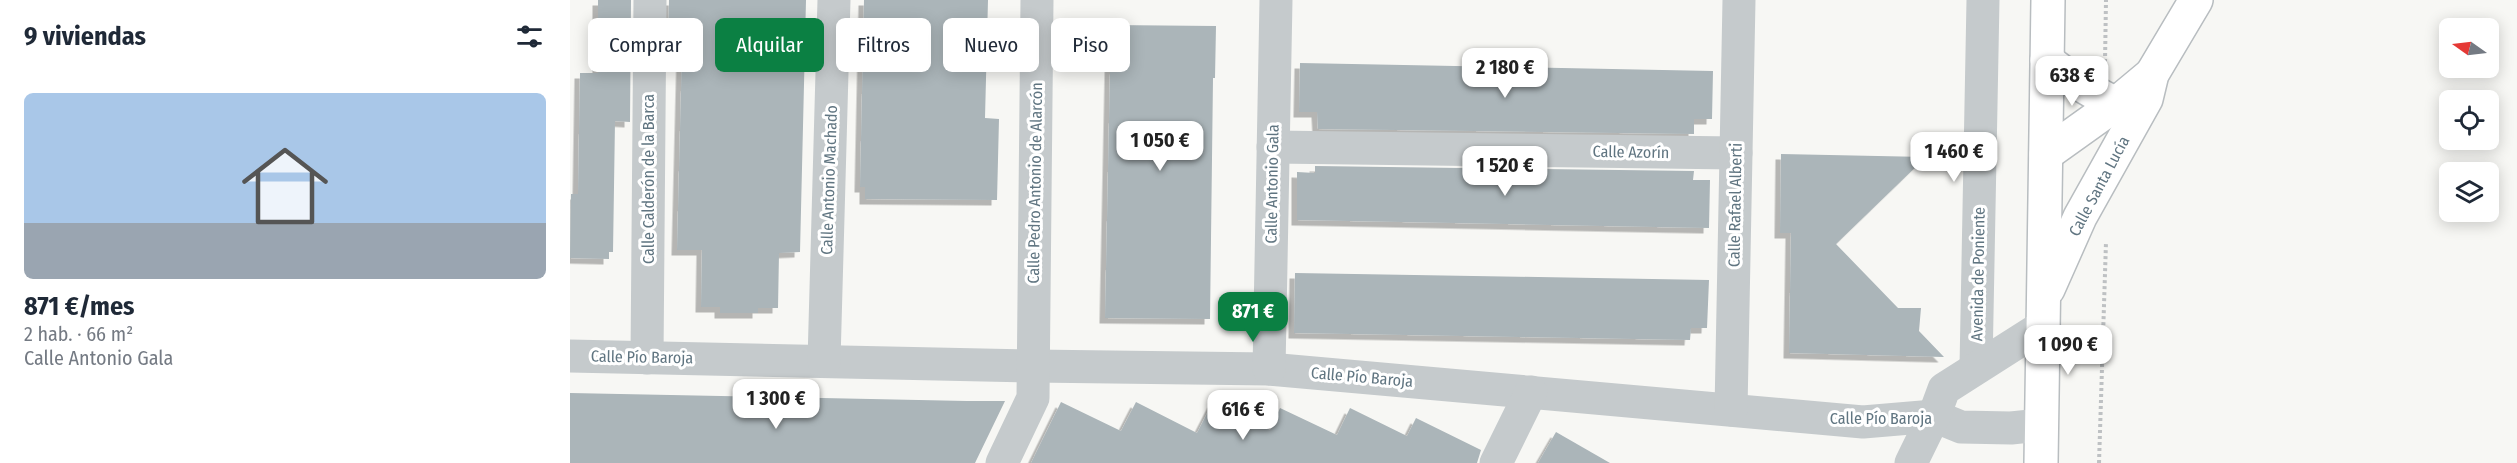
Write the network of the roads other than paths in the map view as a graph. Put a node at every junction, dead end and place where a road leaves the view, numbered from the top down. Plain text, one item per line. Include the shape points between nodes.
1 (650, 0) edge
2 (834, 0) edge
3 (1037, 0) edge
4 (1276, 0) edge
5 (1739, 0) edge
6 (1983, 0) edge
7 (2048, 0) edge
8 (2196, 0) edge
9 (2047, 60) junction
10 (2152, 74) junction
11 (2116, 104) junction
12 (1273, 147) junction
13 (1736, 153) junction
14 (2046, 154) junction
15 (2043, 312) junction
16 (570, 356) edge
17 (647, 358) junction
18 (824, 361) junction
19 (1033, 366) junction
20 (1976, 367) junction
21 (1269, 369) junction
22 (1531, 392) junction
23 (1731, 410) junction
24 (1934, 416) junction
25 (2041, 425) junction
26 (1002, 463) edge
27 (1496, 463) edge
28 (1911, 463) edge
29 (2041, 463) edge

1 - 17 street, Calle Calderón de la Barca
2 - 18 street, Calle Antonio Machado
3 - 19 street, Calle Pedro Antonio de Alarcón
4 - 12 street, Calle Antonio Gala
5 - 13 street, Calle Rafael Alberti
6 - 20 street, Avenida de Poniente
7 - 9 main road
8 - 10 main road, Calle Santa Lucía
9 - 11 main road via 2089,91
9 - 14 main road
10 - 11 main road, Calle Santa Lucía
10 - 15 main road, Calle Santa Lucía via 2146,99 2080,217
11 - 14 main road, Calle Santa Lucía
12 - 13 street, Calle Azorín
12 - 21 street, Calle Antonio Gala
13 - 23 street, Calle Rafael Alberti
14 - 15 main road
15 - 20 street
15 - 25 main road
16 - 17 street, Calle Pío Baroja
17 - 18 street, Calle Pío Baroja
18 - 19 street, Calle Pío Baroja
19 - 21 street, Calle Pío Baroja
19 - 26 street, Calle Pedro Antonio de Alarcón via 1033,398
20 - 24 street via 1944,389
21 - 22 street, Calle Pío Baroja
22 - 23 street, Calle Pío Baroja
22 - 27 street
23 - 24 street, Calle Pío Baroja via 1863,422
24 - 25 street, Calle Pío Baroja via 1961,428
24 - 28 street
25 - 29 main road

